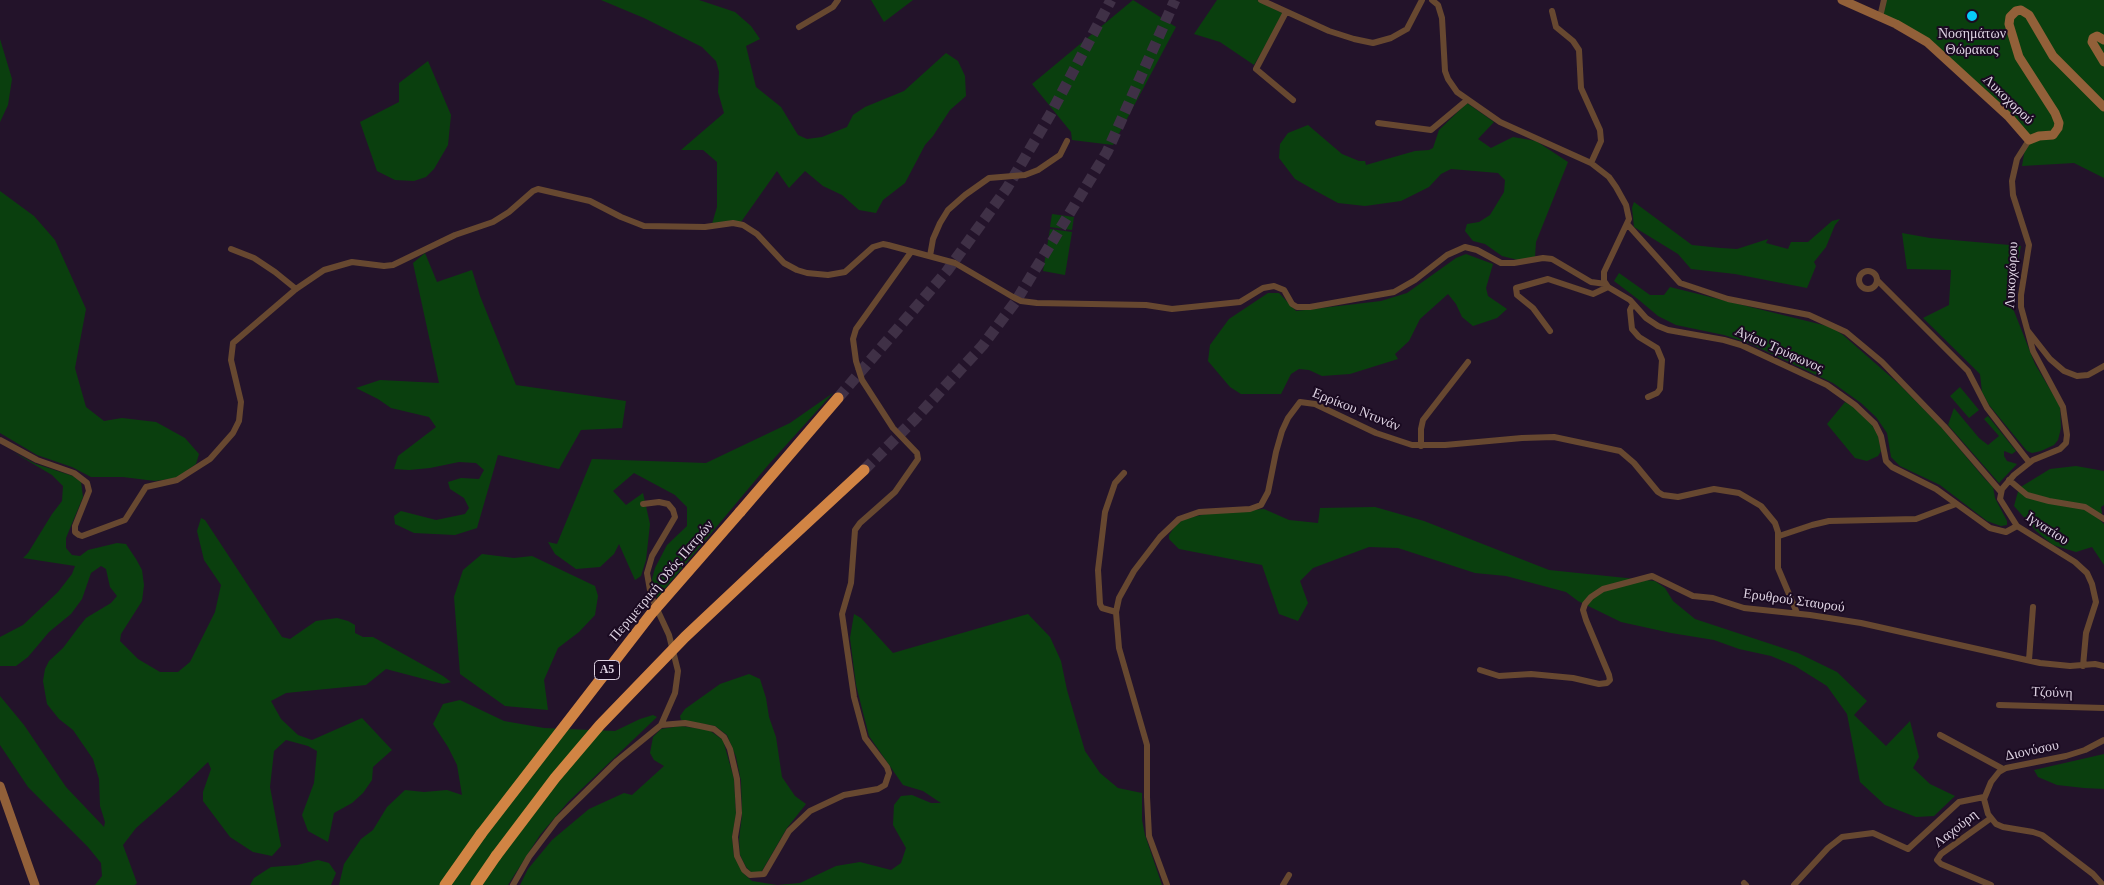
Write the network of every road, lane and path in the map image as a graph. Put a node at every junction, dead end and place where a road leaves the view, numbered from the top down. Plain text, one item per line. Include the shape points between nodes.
1 (838, 0) edge
2 (1261, 0) edge
3 (1432, 0) edge
4 (1842, 0) edge
5 (1884, 0) edge
6 (1417, 2) edge
7 (1552, 11) dead end
8 (1286, 12) junction
9 (1880, 17) junction
10 (800, 27) dead end
11 (2104, 40) edge
12 (2104, 62) edge
13 (1293, 100) dead end
14 (1467, 100) junction
15 (2104, 107) edge
16 (1378, 123) dead end
17 (2029, 140) junction
18 (1067, 141) dead end
19 (1591, 163) junction
20 (1628, 225) junction
21 (231, 249) dead end
22 (911, 252) junction
23 (930, 256) junction
24 (1877, 280) dead end
25 (1607, 285) junction
26 (296, 289) junction
27 (1634, 304) junction
28 (2026, 328) junction
29 (1550, 331) dead end
30 (1468, 362) dead end
31 (2104, 366) edge
32 (1648, 397) dead end
33 (838, 398) tunnel mouth
34 (0, 440) edge
35 (1422, 446) junction
36 (2029, 462) junction
37 (864, 470) tunnel mouth
38 (1124, 473) dead end
39 (2009, 480) junction
40 (2001, 492) junction
41 (643, 504) dead end
42 (1956, 504) junction
43 (2104, 518) edge
44 (2017, 526) junction
45 (1779, 536) junction
46 (2033, 607) dead end
47 (1116, 612) junction
48 (1797, 613) junction
49 (2029, 660) junction
50 (2083, 666) junction
51 (2104, 666) edge
52 (1480, 670) dead end
53 (1999, 705) dead end
54 (2104, 708) edge
55 (661, 725) junction
56 (1940, 735) dead end
57 (2104, 740) edge
58 (2003, 769) junction
59 (0, 786) edge
60 (1984, 797) junction
61 (1991, 818) junction
62 (1289, 875) dead end
63 (36, 885) edge
64 (445, 885) edge
65 (476, 885) edge
66 (513, 885) edge
67 (1167, 885) edge
68 (1283, 885) edge
69 (1794, 885) edge
70 (1991, 885) edge
71 (2103, 885) edge

1 - 10 street via 833,7
2 - 8 street
3 - 14 street via 1438,5 1442,18 1446,74 1455,90
4 - 9 street, Λυκοχορού
5 - 9 street
6 - 8 street via 1411,24 1406,29 1373,43 1342,36
7 - 19 street via 1556,27 1578,50 1581,88 1601,134
8 - 13 street via 1256,69
9 - 17 street, Λυκοχορού via 1930,45 2010,117
11 - 12 street via 2097,36 2092,42
14 - 16 street via 1431,130
14 - 19 street via 1500,122
15 - 17 street via 2053,56 2029,15 2016,11 2009,24 2019,57 2059,123 2053,135
17 - 28 street, Λυκοχώρου via 2018,156 2012,181 2013,196 2028,242 2021,302
18 - 23 street via 1060,155 1038,170 1025,175 989,178 965,195 940,223
19 - 20 street via 1609,177 1618,191 1629,216
20 - 25 street via 1605,270
20 - 40 street via 1680,283 1728,299 1809,315 1846,332 1890,370
21 - 26 street via 254,258
22 - 23 street
22 - 26 street via 883,244 870,250 845,272 828,275 808,273 791,268 757,234 743,225 644,226 590,201 538,188 493,222 455,235 399,262 384,266 352,262 324,270
22 - 55 street via 856,328 853,339 862,380 893,428 917,453 918,460 895,492 855,530 851,583 842,614 854,697 866,738 887,767 889,773 884,785 844,795 810,810 788,831 764,874 750,875 737,856 737,778 724,737 714,729 685,723
23 - 25 street, Αγίου Τρύφωνος via 960,265 1028,302 1146,305 1172,309 1240,302 1262,288 1274,286 1284,290 1292,304 1304,308 1387,294 1415,280 1447,255 1467,247 1501,263 1552,259 1594,283
24 - 36 street via 1968,371 1987,408
25 - 27 street, Αγίου Τρύφωνος
25 - 29 street via 1593,294 1548,279 1516,288 1517,295 1534,308
26 - 34 street via 233,343 232,360 241,402 239,421 233,433 210,459 177,480 146,487 125,520 79,535 75,526 89,491 87,483 74,473 36,460
27 - 32 street via 1630,310 1632,329 1657,348 1662,360 1660,389
27 - 42 street, Αγίου Τρύφωνος via 1658,326 1741,345 1832,388 1875,424 1889,465 1936,489
28 - 31 street via 2050,359 2064,371 2088,376
28 - 36 street via 2034,354 2063,407 2067,435 2060,449
30 - 35 street via 1423,420
33 - 64 highway, Περιμετρική Οδός Πατρών / Α5, bridge via 651,614
35 - 45 street, Ερρίκου Ντυνάν via 1548,436 1613,449 1627,456 1661,495 1678,497 1714,489 1744,496 1771,516
35 - 47 street, Ερρίκου Ντυνάν via 1383,436 1315,404 1300,402 1282,431 1268,492 1261,505 1250,509 1199,512 1175,522 1129,578 1120,593
36 - 39 street
37 - 65 highway, Α5, bridge via 686,637 600,725 555,778
38 - 47 street via 1115,483 1105,512 1098,570 1100,604 1102,608
39 - 40 street
39 - 43 street via 2027,494 2085,507
40 - 44 street, Ιγνατίου via 2002,505
41 - 55 street via 668,504 675,517 652,556 647,573 651,596 669,635 678,672 676,693
42 - 44 street, Αγίου Τρύφωνος via 1996,531 2006,532
42 - 45 street via 1916,519 1823,522
44 - 50 street, Ιγνατίου via 2075,562 2092,584 2096,602 2086,633
45 - 48 street, Ερρίκου Ντυνάν via 1779,570
46 - 49 street
47 - 67 street, Ερρίκου Ντυνάν via 1122,661 1147,745 1149,836
48 - 49 street, Ερυθρού Σταυρού via 1878,626
48 - 52 street, Ερυθρού Σταυρού via 1748,608 1696,596 1649,576 1599,591 1584,608 1609,675 1610,680 1606,684 1531,674 1499,676
49 - 50 street, Ερυθρού Σταυρού via 2060,666
50 - 51 street, Ερυθρού Σταυρού
53 - 54 street, Τζούνη
55 - 66 street via 557,820
56 - 58 street
57 - 58 street, Διονύσου via 2066,756
58 - 60 street, Διονύσου via 1991,782
59 - 63 street
60 - 61 street
60 - 69 street via 1959,802 1908,849 1873,833 1842,837
61 - 70 street, Λαχούρη via 1937,860
61 - 71 street via 2003,827 2042,835
62 - 68 street

